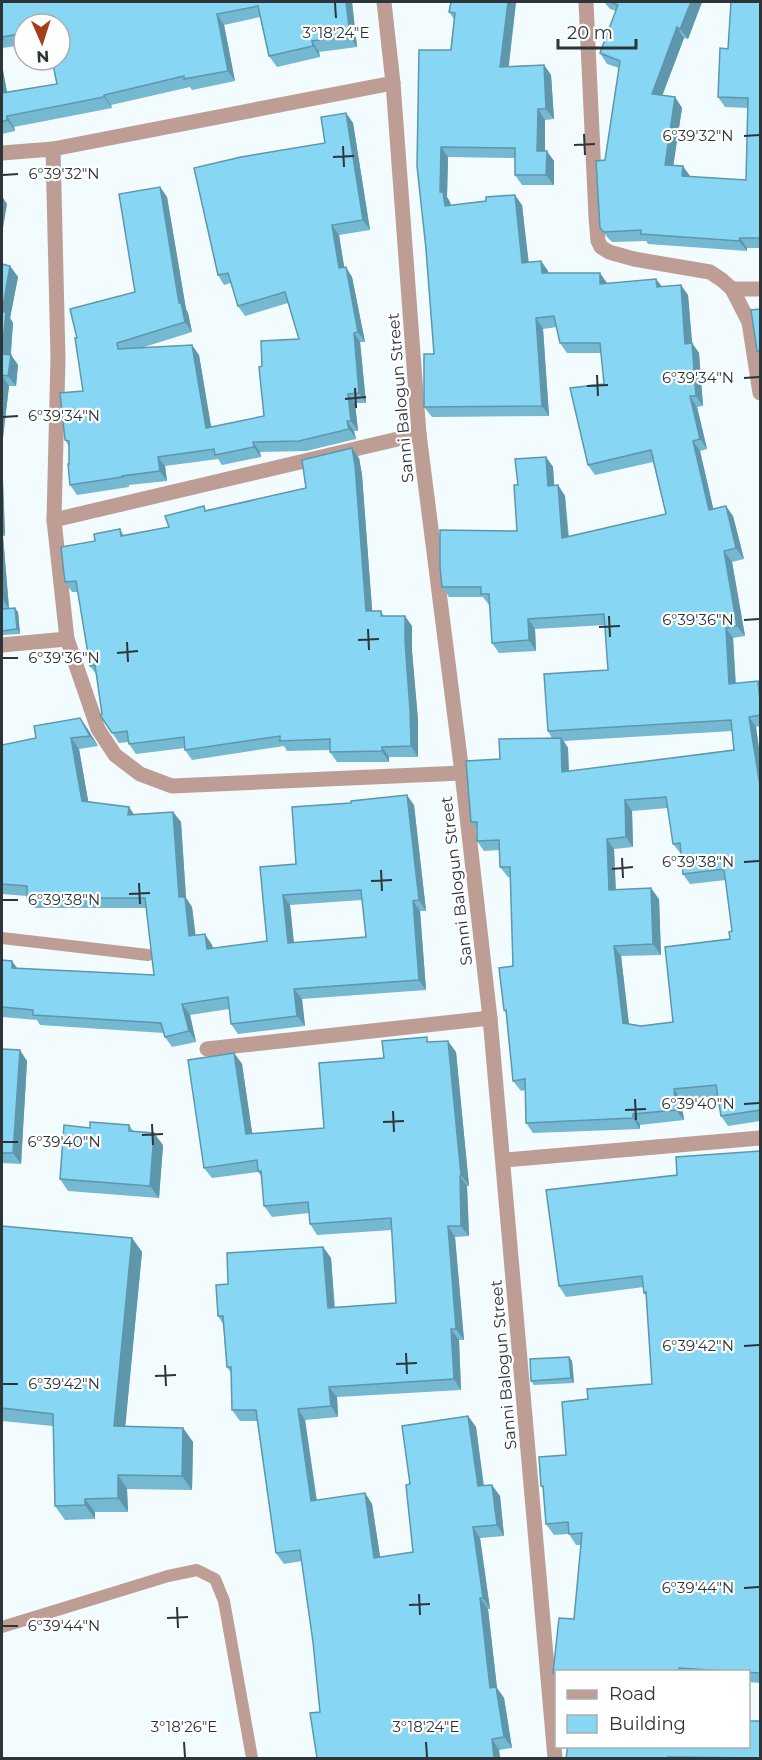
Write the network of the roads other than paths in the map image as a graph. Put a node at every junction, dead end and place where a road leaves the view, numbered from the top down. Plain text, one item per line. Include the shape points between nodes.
1 (384, 2) edge
2 (586, 2) edge
3 (393, 83) junction
4 (53, 149) junction
5 (2, 153) edge
6 (732, 289) junction
7 (760, 289) edge
8 (760, 393) edge
9 (419, 434) junction
10 (54, 520) junction
11 (67, 639) junction
12 (2, 645) edge
13 (462, 773) junction
14 (2, 938) edge
15 (148, 955) edge
16 (490, 1018) junction
17 (207, 1049) dead end
18 (760, 1138) edge
19 (504, 1160) junction
20 (2, 1627) edge
21 (252, 1758) edge
22 (555, 1758) edge

1 - 3 street, Sanni Balogun Street
2 - 6 street via 596,217 601,247 634,259 710,272
3 - 4 street
3 - 9 street, Sanni Balogun Street
4 - 5 street
4 - 10 street via 58,358
6 - 7 street
6 - 8 street via 749,322
9 - 10 street
9 - 13 street, Sanni Balogun Street
10 - 11 street
11 - 12 street
11 - 13 street via 98,729 115,755 140,774 172,786
13 - 16 street, Sanni Balogun Street
14 - 15 lane
16 - 17 street
16 - 19 street, Sanni Balogun Street
18 - 19 street
19 - 22 street, Sanni Balogun Street
20 - 21 lane via 168,1576 197,1570 215,1579 224,1601

